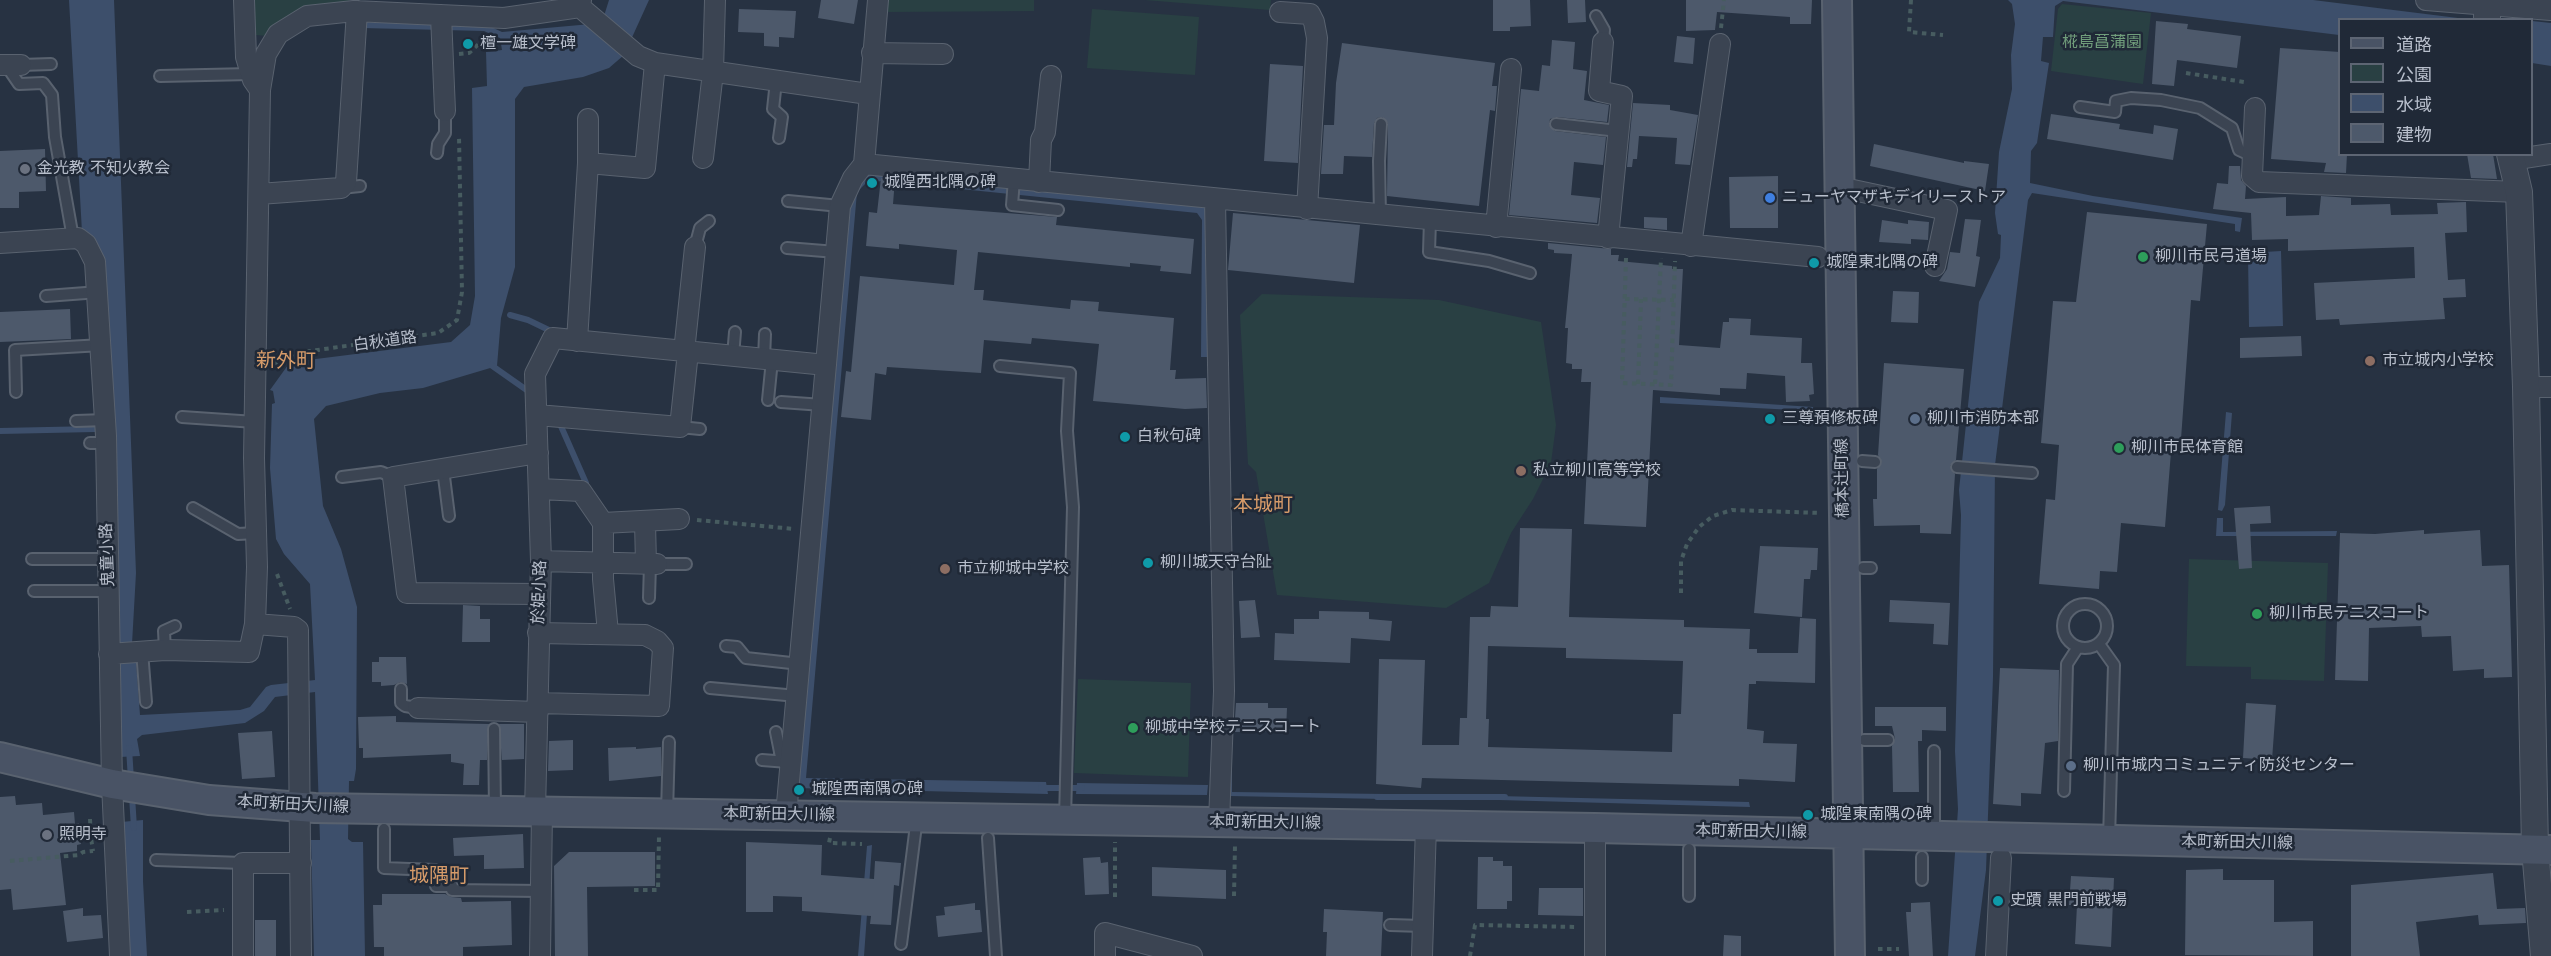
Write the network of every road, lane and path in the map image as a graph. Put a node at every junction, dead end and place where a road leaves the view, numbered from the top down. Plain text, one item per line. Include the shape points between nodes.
1 (244, 0) edge
2 (715, 0) edge
3 (878, 0) edge
4 (1724, 0) edge
5 (1837, 0) edge
6 (1911, 0) edge
7 (2426, 0) edge
8 (580, 4) edge
9 (355, 7) edge
10 (2487, 9) edge
11 (2551, 10) edge
12 (1280, 12) dead end
13 (441, 15) junction
14 (1596, 16) dead end
15 (488, 34) dead end
16 (1943, 35) dead end
17 (476, 37) dead end
18 (481, 42) junction
19 (1603, 42) joint
20 (455, 44) dead end
21 (1720, 44) joint
22 (872, 53) junction
23 (456, 54) junction
24 (943, 54) dead end
25 (655, 63) junction
26 (51, 64) dead end
27 (9, 65) edge
28 (456, 65) dead end
29 (1511, 69) dead end
30 (712, 72) junction
31 (2186, 73) dead end
32 (160, 76) dead end
33 (1051, 76) dead end
34 (776, 81) junction
35 (255, 82) junction
36 (2244, 82) dead end
37 (868, 94) junction
38 (2080, 107) dead end
39 (2255, 108) dead end
40 (445, 111) joint
41 (588, 119) dead end
42 (1382, 124) dead end
43 (1556, 124) dead end
44 (1618, 131) junction
45 (459, 132) dead end
46 (779, 138) dead end
47 (436, 153) dead end
48 (2551, 154) edge
49 (2533, 155) edge
50 (2252, 156) junction
51 (2510, 157) edge
52 (704, 158) dead end
53 (588, 163) junction
54 (864, 164) junction
55 (1039, 182) junction
56 (1013, 187) junction
57 (1839, 187) junction
58 (2519, 192) junction
59 (259, 194) junction
60 (1215, 200) junction
61 (788, 201) dead end
62 (840, 206) junction
63 (1307, 209) junction
64 (1058, 210) dead end
65 (1380, 216) junction
66 (1430, 220) junction
67 (709, 221) dead end
68 (1496, 227) junction
69 (73, 238) junction
70 (1608, 238) junction
71 (0, 243) edge
72 (1661, 243) junction
73 (1691, 246) junction
74 (695, 247) joint
75 (787, 248) dead end
76 (836, 252) junction
77 (1818, 257) dead end
78 (1626, 258) dead end
79 (1675, 261) dead end
80 (1935, 266) dead end
81 (1530, 273) dead end
82 (99, 292) junction
83 (46, 296) dead end
84 (1625, 299) junction
85 (1641, 299) junction
86 (1659, 300) junction
87 (1674, 300) junction
88 (735, 332) dead end
89 (765, 334) dead end
90 (577, 336) junction
91 (102, 345) junction
92 (686, 352) junction
93 (766, 355) junction
94 (733, 356) junction
95 (827, 359) junction
96 (1000, 366) dead end
97 (262, 377) junction
98 (1638, 384) junction
99 (1655, 384) junction
100 (2526, 387) junction
101 (2551, 387) edge
102 (16, 392) dead end
103 (768, 400) dead end
104 (781, 402) dead end
105 (823, 405) junction
106 (537, 415) junction
107 (182, 417) dead end
108 (106, 420) junction
109 (76, 421) dead end
110 (255, 422) junction
111 (680, 427) junction
112 (700, 429) dead end
113 (538, 453) junction
114 (1862, 461) dead end
115 (1875, 462) dead end
116 (1958, 467) dead end
117 (443, 469) junction
118 (2032, 473) dead end
119 (342, 477) dead end
120 (393, 477) junction
121 (540, 489) junction
122 (193, 508) dead end
123 (1821, 513) dead end
124 (449, 516) dead end
125 (679, 519) joint
126 (645, 522) junction
127 (603, 523) junction
128 (810, 530) junction
129 (256, 533) junction
130 (32, 559) dead end
131 (109, 559) junction
132 (541, 561) junction
133 (603, 563) junction
134 (651, 564) junction
135 (686, 564) dead end
136 (275, 568) dead end
137 (34, 591) dead end
138 (110, 591) junction
139 (1681, 593) dead end
140 (540, 594) junction
141 (649, 598) dead end
142 (255, 624) junction
143 (175, 626) dead end
144 (294, 627) junction
145 (538, 633) junction
146 (608, 633) junction
147 (2099, 644) junction
148 (726, 646) dead end
149 (2078, 647) junction
150 (165, 650) junction
151 (126, 653) junction
152 (800, 664) junction
153 (710, 688) dead end
154 (400, 689) dead end
155 (797, 696) junction
156 (146, 702) dead end
157 (538, 707) junction
158 (418, 708) joint
159 (494, 729) dead end
160 (776, 732) dead end
161 (1864, 740) dead end
162 (1888, 740) dead end
163 (669, 742) dead end
164 (1934, 751) dead end
165 (0, 757) edge
166 (762, 760) dead end
167 (786, 762) junction
168 (112, 784) junction
169 (2064, 791) dead end
170 (1219, 801) junction
171 (1065, 807) junction
172 (308, 808) junction
173 (495, 810) junction
174 (538, 811) junction
175 (786, 815) junction
176 (917, 817) junction
177 (90, 819) dead end
178 (663, 824) junction
179 (1426, 825) junction
180 (1595, 828) junction
181 (384, 829) dead end
182 (831, 834) dead end
183 (1848, 834) junction
184 (84, 838) dead end
185 (91, 838) junction
186 (988, 838) dead end
187 (2109, 840) junction
188 (1115, 841) dead end
189 (1935, 843) junction
190 (862, 844) dead end
191 (1235, 845) dead end
192 (1995, 848) junction
193 (1689, 849) dead end
194 (2543, 850) edge
195 (93, 851) junction
196 (96, 858) dead end
197 (156, 860) dead end
198 (10, 861) dead end
199 (243, 863) junction
200 (301, 863) junction
201 (1922, 880) dead end
202 (634, 890) dead end
203 (541, 891) junction
204 (1234, 896) dead end
205 (1689, 896) dead end
206 (1115, 897) dead end
207 (243, 909) junction
208 (187, 912) dead end
209 (1390, 925) dead end
210 (1423, 926) junction
211 (1595, 928) junction
212 (901, 944) dead end
213 (1878, 949) dead end
214 (1899, 949) dead end
215 (120, 956) edge
216 (243, 956) edge
217 (301, 956) edge
218 (540, 956) edge
219 (996, 956) edge
220 (1105, 956) edge
221 (1192, 956) edge
222 (1422, 956) edge
223 (1470, 956) edge
224 (1595, 956) edge
225 (1850, 956) edge
226 (1996, 956) edge
227 (2544, 956) edge

1 - 35 street via 246,57
2 - 30 street
3 - 22 street
4 - 21 path
5 - 57 main road, 橋本辻町線
6 - 16 path via 1909,32
7 - 10 street
8 - 13 street via 504,18
8 - 25 street via 638,56
9 - 13 street
9 - 35 street via 307,16 278,34
9 - 59 street via 346,182 350,187
10 - 11 street
12 - 63 street via 1310,14 1317,38
13 - 40 street
14 - 19 lane via 1604,30
15 - 18 path via 486,41
17 - 18 path
18 - 23 path via 469,53
19 - 44 street via 1599,91 1622,96
20 - 23 path
21 - 73 street
22 - 24 street
22 - 37 street
23 - 28 path
25 - 30 street
25 - 53 street via 645,168
26 - 27 lane
27 - 69 lane via 19,84 43,83 52,95 55,137
29 - 68 street
30 - 34 street
30 - 52 street
31 - 36 path
32 - 35 lane
33 - 55 street
34 - 37 street
34 - 46 lane via 773,109 782,117
35 - 59 street
37 - 54 street
38 - 50 lane via 2115,112 2116,101 2131,98 2200,108 2232,128 2239,150
39 - 50 street
40 - 47 lane via 445,133
41 - 53 street
42 - 65 lane
43 - 44 lane
44 - 70 street
45 - 97 path, 白秋道路 via 462,292 457,320 438,333 296,353 274,363
48 - 49 street
50 - 58 street via 2252,176 2259,182
51 - 58 street
53 - 90 street
54 - 56 street
54 - 62 street
55 - 56 street
55 - 60 street
56 - 64 lane via 1012,205
57 - 80 street via 1947,210
57 - 183 main road, 橋本辻町線
58 - 100 street
59 - 97 street
60 - 63 street
60 - 170 street via 1224,691
61 - 62 lane
62 - 76 street
63 - 65 street
65 - 66 street
66 - 68 street
66 - 81 lane via 1429,252 1489,261
67 - 74 lane via 700,228
68 - 70 street
69 - 71 street
69 - 82 street, 鬼童小路 via 86,244 95,262
70 - 72 street
72 - 73 street
72 - 86 path
73 - 77 street
74 - 92 street
75 - 76 lane
76 - 95 street
78 - 84 path
79 - 87 path
82 - 83 lane
82 - 91 street, 鬼童小路
84 - 85 path
84 - 98 path via 1622,383
85 - 86 path
85 - 98 path
86 - 87 path
86 - 99 path
87 - 99 path via 1671,384
88 - 94 lane
89 - 93 lane
90 - 92 street
90 - 106 street, 於姫小路 via 553,338 535,374
91 - 102 lane via 15,350
91 - 108 street, 鬼童小路
92 - 94 street
92 - 111 street
93 - 94 street
93 - 95 street
93 - 103 lane
95 - 105 street
96 - 171 lane via 1070,373 1067,431 1074,507
97 - 110 street
98 - 99 path
100 - 101 street
100 - 194 street
104 - 105 lane
105 - 128 street
106 - 111 street
106 - 113 street, 於姫小路
107 - 110 lane
108 - 109 lane
108 - 131 street, 鬼童小路 via 98,443
110 - 129 street
111 - 112 lane
113 - 117 street
113 - 121 street, 於姫小路
114 - 115 lane
116 - 118 lane
117 - 120 street
117 - 124 lane
119 - 120 lane via 381,472
120 - 140 street via 407,593
121 - 127 street via 581,491
121 - 132 street, 於姫小路
122 - 129 lane via 238,534
123 - 139 path via 1732,510 1713,516 1687,544 1681,561
125 - 126 street
125 - 128 path
126 - 127 street
126 - 134 street
127 - 133 street
128 - 152 street
129 - 142 street
130 - 131 lane
131 - 138 street, 鬼童小路
132 - 133 street
132 - 140 street, 於姫小路
133 - 134 street
133 - 146 street
134 - 135 lane
134 - 141 lane
136 - 144 path
137 - 138 lane
138 - 151 street, 鬼童小路
140 - 145 street, 於姫小路
142 - 144 street
142 - 150 street via 249,652
143 - 150 lane via 164,631
144 - 172 street via 298,635
145 - 146 street
145 - 157 street, 於姫小路
146 - 157 street via 645,635 663,648 659,706
147 - 149 lane
147 - 149 lane via 2107,632 2106,617 2096,606 2082,604 2069,611 2063,624 2067,638
147 - 187 lane via 2114,665
148 - 152 lane via 737,647 746,658
149 - 169 lane via 2067,664
150 - 151 street
151 - 156 lane
151 - 168 street, 鬼童小路
152 - 155 street
153 - 155 lane
154 - 158 lane via 401,703
155 - 167 street
157 - 158 street
157 - 174 street, 於姫小路
159 - 173 lane
160 - 167 lane
161 - 162 lane
163 - 178 lane
164 - 189 lane
165 - 168 main road, 本町新田大川線
166 - 167 lane
167 - 175 street
168 - 172 main road, 本町新田大川線 via 209,800
168 - 215 street, 鬼童小路
170 - 171 main road, 本町新田大川線
170 - 179 main road, 本町新田大川線
171 - 176 main road, 本町新田大川線
172 - 173 main road, 本町新田大川線
172 - 200 street
173 - 174 main road, 本町新田大川線
174 - 178 main road, 本町新田大川線
174 - 203 street, 於姫小路
175 - 176 main road, 本町新田大川線
175 - 178 main road, 本町新田大川線
176 - 212 lane
177 - 185 path
178 - 202 path via 658,890
179 - 180 main road, 本町新田大川線
179 - 210 street
180 - 183 main road, 本町新田大川線
180 - 211 street
181 - 203 lane via 384,868 435,870 436,886 452,886 452,890
182 - 190 path via 829,843
183 - 189 main road, 本町新田大川線
183 - 225 main road, 橋本辻町線
184 - 185 path
185 - 195 path
186 - 219 lane
187 - 192 main road, 本町新田大川線
187 - 194 main road, 本町新田大川線
188 - 206 path
189 - 192 main road, 本町新田大川線
189 - 201 lane
191 - 204 path
192 - 226 street
193 - 205 lane
194 - 227 street
195 - 196 path
195 - 198 path
197 - 199 lane
199 - 200 street
199 - 207 street
200 - 217 street
203 - 218 street, 於姫小路
207 - 208 path
207 - 216 street
209 - 210 lane
210 - 222 street
211 - 223 path via 1475,925
211 - 224 street
213 - 214 path
220 - 221 street via 1105,933

